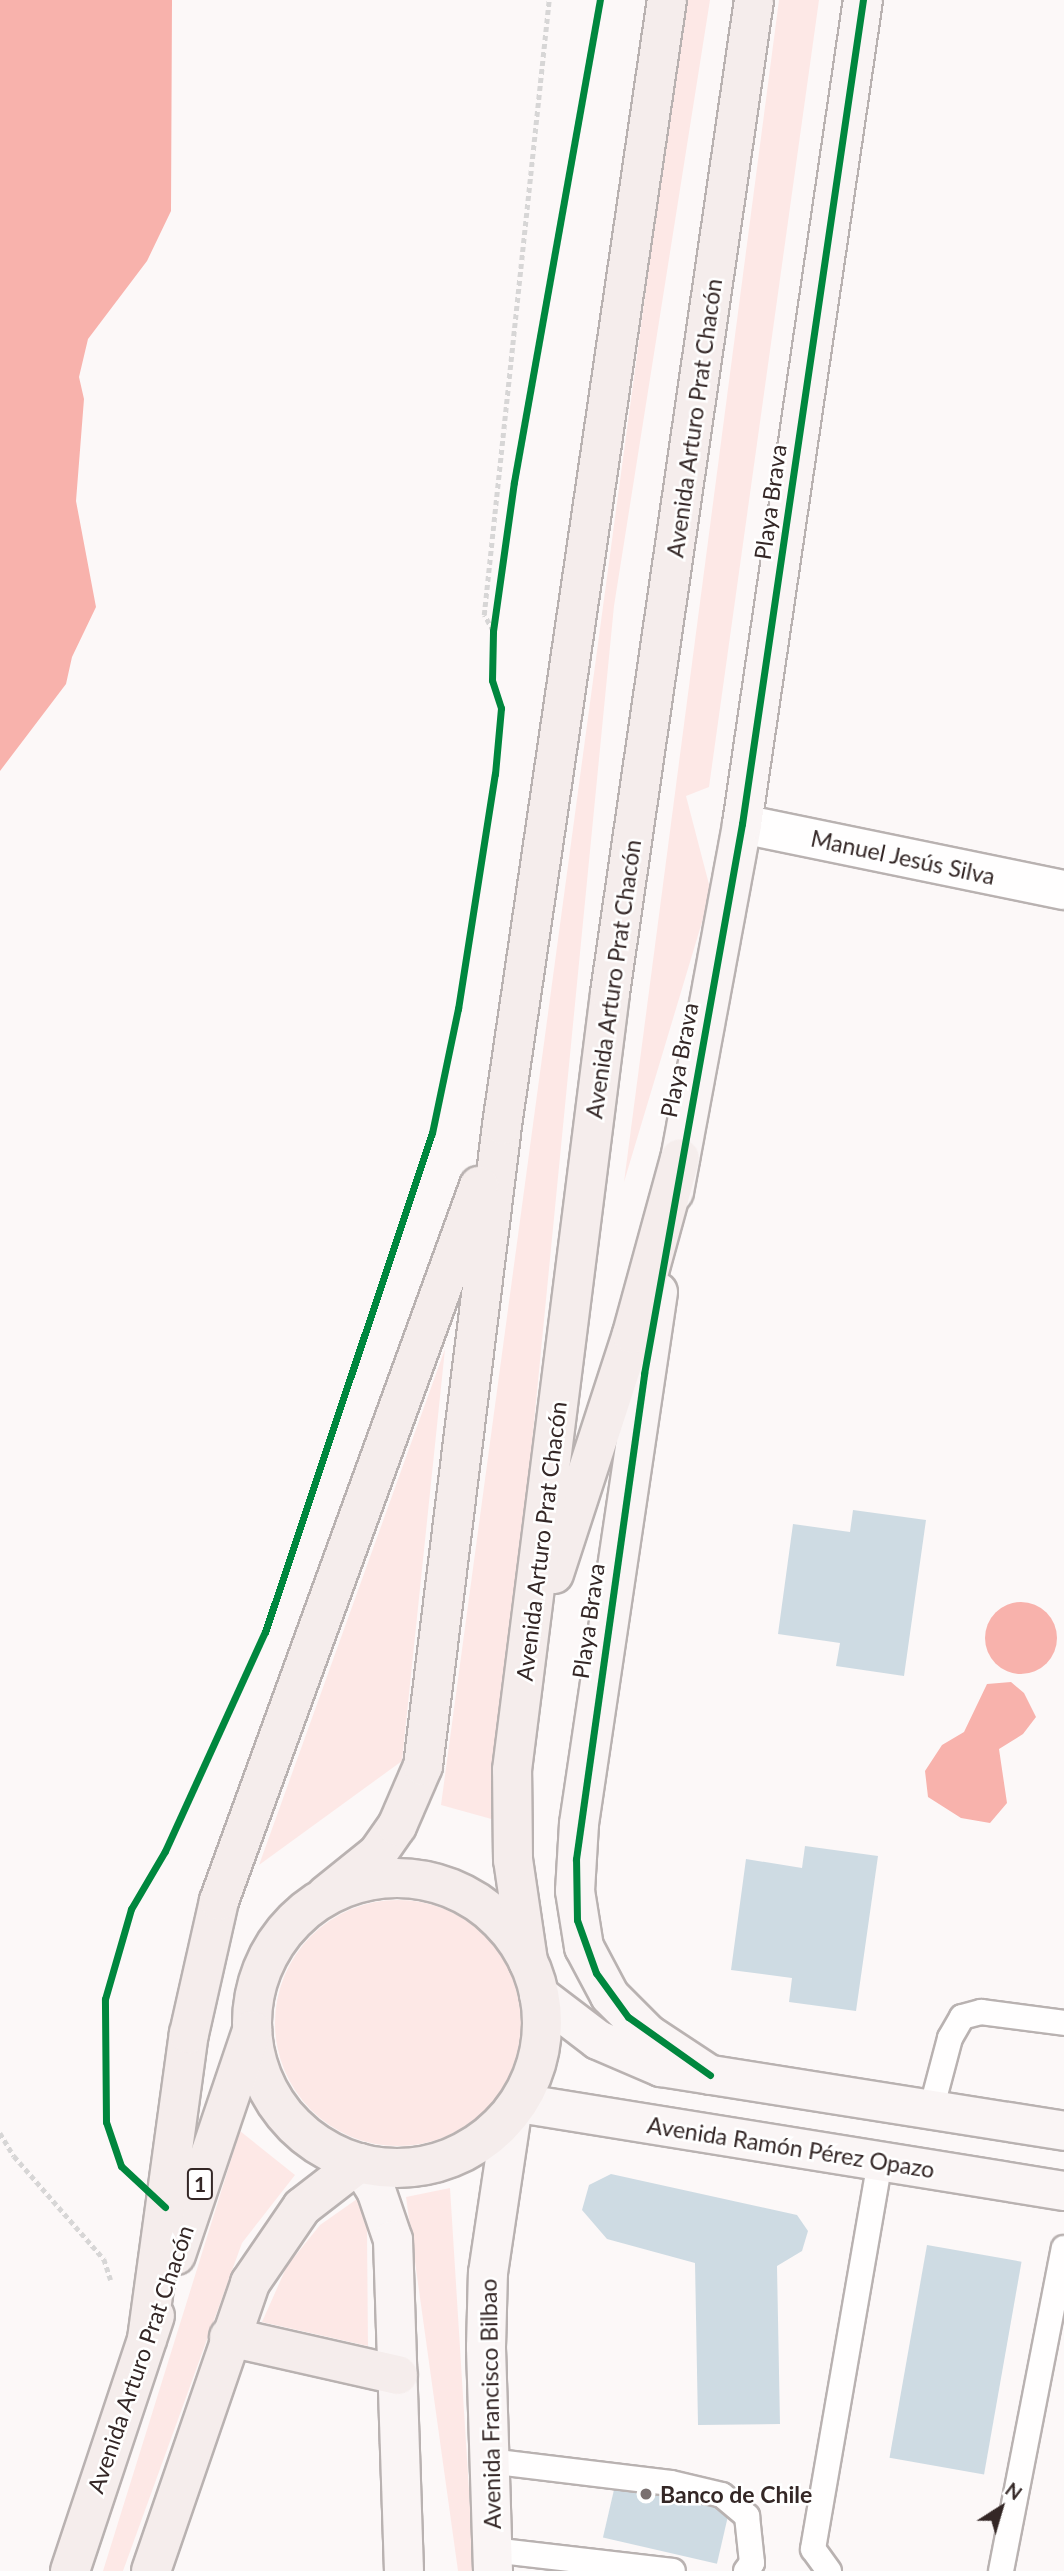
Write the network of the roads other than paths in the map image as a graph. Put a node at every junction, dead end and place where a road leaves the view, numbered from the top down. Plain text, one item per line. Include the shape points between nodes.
1 (667, 0) edge
2 (754, 0) edge
3 (863, 0) edge
4 (742, 824) junction
5 (1064, 890) edge
6 (502, 1125) junction
7 (680, 1158) junction
8 (525, 1670) junction
9 (326, 1895) junction
10 (533, 1978) junction
11 (1064, 2022) edge
12 (252, 2028) junction
13 (710, 2075) junction
14 (515, 2108) junction
15 (931, 2110) junction
16 (1064, 2131) edge
17 (880, 2161) junction
18 (359, 2163) junction
19 (1064, 2191) edge
20 (1064, 2248) edge
21 (229, 2337) junction
22 (147, 2339) junction
23 (398, 2375) junction
24 (489, 2461) junction
25 (492, 2561) edge
26 (70, 2571) edge
27 (151, 2571) edge
28 (404, 2571) edge
29 (673, 2571) edge
30 (746, 2571) edge
31 (829, 2571) edge
32 (1001, 2571) edge

1 - 6 main road, Avenida Arturo Prat Chacón
2 - 8 main road, Avenida Arturo Prat Chacón via 610,993
3 - 4 street, Playa Brava
4 - 5 street, Manuel Jesús Silva
4 - 7 street, Playa Brava
6 - 9 main road, Avenida Arturo Prat Chacón via 423,1766 407,1807 378,1853
6 - 22 main road via 219,1901 191,2023
7 - 8 main road via 632,1334
7 - 13 street, Playa Brava via 621,1524 579,1824 575,1891 584,1948 610,1996 648,2034
8 - 10 main road, Avenida Arturo Prat Chacón via 511,1815
9 - 10 main road, Avenida Arturo Prat Chacón via 394,1878 441,1884 501,1922
9 - 12 main road, Avenida Arturo Prat Chacón via 276,1942 257,1983
10 - 13 street via 578,2026 629,2055 662,2067
10 - 14 main road, Avenida Arturo Prat Chacón via 542,2040
11 - 15 lane via 981,2012 962,2017 950,2038
12 - 18 main road, Avenida Arturo Prat Chacón via 261,2073 284,2113 317,2144
12 - 22 main road, Avenida Arturo Prat Chacón / 1
13 - 15 street
14 - 17 street, Avenida Ramón Pérez Opazo
14 - 18 main road, Avenida Arturo Prat Chacón via 481,2142 443,2161 401,2168
14 - 24 street, Avenida Francisco Bilbao via 488,2273
15 - 16 street
17 - 19 street, Avenida Ramón Pérez Opazo
17 - 31 lane via 813,2549
18 - 21 main road via 302,2207 282,2231 250,2283
18 - 23 street via 376,2190 393,2240
20 - 32 lane
21 - 23 main road
21 - 27 main road
22 - 26 main road, Avenida Arturo Prat Chacón / 1
23 - 28 street
24 - 25 street, Avenida Francisco Bilbao
24 - 30 lane via 671,2483 722,2495 747,2516 752,2563
25 - 29 lane

